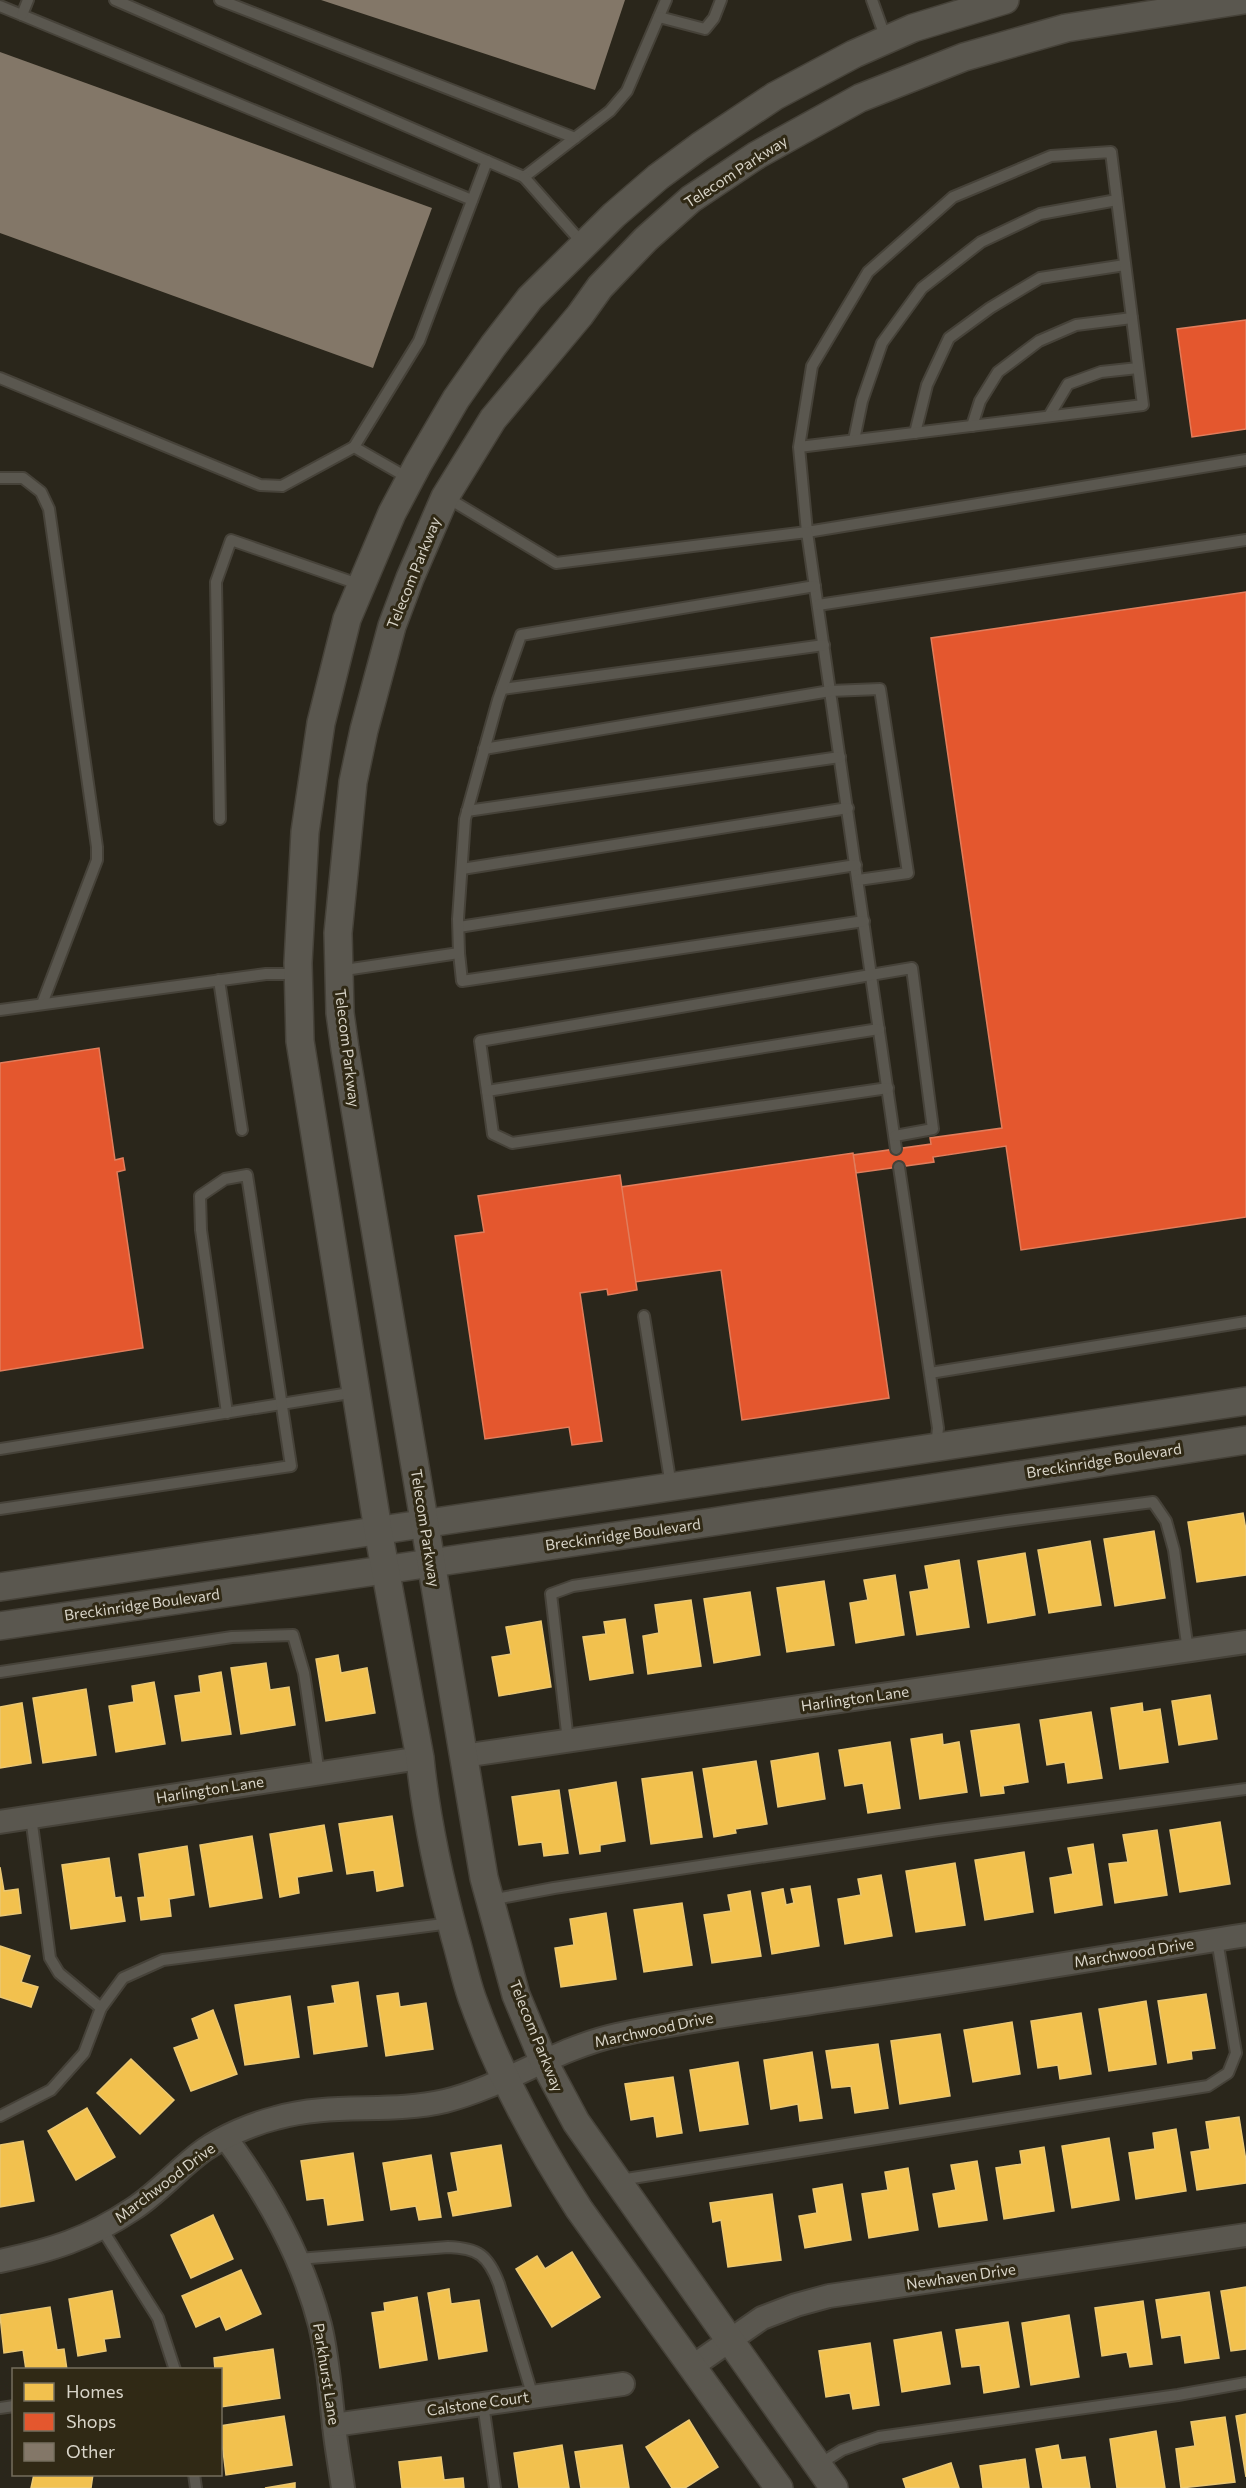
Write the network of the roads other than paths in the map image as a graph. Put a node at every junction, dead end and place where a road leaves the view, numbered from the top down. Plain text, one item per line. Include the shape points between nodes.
1 (28, 0) edge
2 (115, 0) edge
3 (220, 0) edge
4 (666, 0) edge
5 (722, 0) edge
6 (872, 0) edge
7 (1005, 0) edge
8 (1244, 0) edge
9 (0, 6) edge
10 (22, 15) junction
11 (659, 17) junction
12 (886, 40) junction
13 (902, 81) junction
14 (575, 138) junction
15 (487, 161) junction
16 (524, 177) junction
17 (472, 200) junction
18 (1117, 200) junction
19 (584, 245) junction
20 (1125, 265) junction
21 (1132, 318) junction
22 (1138, 368) junction
23 (0, 378) edge
24 (1049, 416) junction
25 (972, 426) junction
26 (915, 433) junction
27 (854, 440) junction
28 (354, 447) junction
29 (799, 447) junction
30 (1246, 459) edge
31 (0, 478) edge
32 (411, 479) junction
33 (446, 497) junction
34 (807, 532) junction
35 (1246, 540) edge
36 (361, 585) junction
37 (815, 586) junction
38 (818, 605) junction
39 (824, 645) junction
40 (502, 689) junction
41 (830, 691) junction
42 (484, 749) junction
43 (840, 756) junction
44 (848, 808) junction
45 (467, 812) junction
46 (220, 819) dead end
47 (856, 864) junction
48 (462, 869) junction
49 (858, 880) junction
50 (864, 921) junction
51 (459, 927) junction
52 (459, 953) junction
53 (338, 971) junction
54 (871, 973) junction
55 (298, 974) junction
56 (219, 980) junction
57 (42, 1004) junction
58 (0, 1010) edge
59 (879, 1029) junction
60 (888, 1088) junction
61 (487, 1092) junction
62 (242, 1130) dead end
63 (895, 1136) junction
64 (897, 1149) dead end
65 (899, 1167) dead end
66 (644, 1316) dead end
67 (1246, 1322) edge
68 (930, 1373) junction
69 (356, 1392) junction
70 (1246, 1401) edge
71 (280, 1404) junction
72 (227, 1413) junction
73 (1246, 1440) edge
74 (936, 1447) junction
75 (0, 1449) edge
76 (942, 1486) junction
77 (670, 1487) junction
78 (0, 1509) edge
79 (424, 1524) junction
80 (378, 1530) junction
81 (430, 1563) junction
82 (386, 1569) junction
83 (0, 1587) edge
84 (0, 1626) edge
85 (1246, 1642) edge
86 (1188, 1650) junction
87 (0, 1672) edge
88 (568, 1741) junction
89 (463, 1756) junction
90 (420, 1758) junction
91 (319, 1774) junction
92 (1246, 1789) edge
93 (31, 1817) junction
94 (0, 1822) edge
95 (490, 1900) junction
96 (452, 1923) junction
97 (1246, 1935) edge
98 (1217, 1940) junction
99 (101, 2008) junction
100 (544, 2062) junction
101 (507, 2079) junction
102 (0, 2116) edge
103 (226, 2138) junction
104 (617, 2180) junction
105 (102, 2229) junction
106 (1246, 2235) edge
107 (298, 2259) junction
108 (0, 2261) edge
109 (729, 2340) junction
110 (693, 2366) junction
111 (174, 2368) edge
112 (1246, 2383) edge
113 (623, 2384) dead end
114 (533, 2397) junction
115 (483, 2404) junction
116 (334, 2425) junction
117 (817, 2465) junction
118 (777, 2487) edge
119 (344, 2488) edge
120 (495, 2488) edge
121 (834, 2488) edge

1 - 10 lane
2 - 15 lane
3 - 14 lane
4 - 11 lane
5 - 11 lane via 705,29
6 - 12 lane
7 - 12 street
8 - 13 street, Telecom Parkway via 1066,28 964,57
9 - 10 lane
10 - 17 lane
11 - 14 lane via 627,91 610,111
12 - 13 street
12 - 19 street via 775,96 700,146 658,177
13 - 33 street, Telecom Parkway via 860,98 757,155 691,200 646,239 600,287 493,420
14 - 16 lane
15 - 16 lane
15 - 17 lane
16 - 19 lane
17 - 28 lane via 419,341
18 - 20 lane
18 - 27 lane via 1040,214 981,242 922,288 882,343 862,401
18 - 29 lane via 1111,152 1051,156 953,197 868,272 812,366
19 - 32 street via 530,298 492,346 456,399
20 - 21 lane
20 - 26 lane via 1040,278 949,338 927,385
21 - 22 lane
21 - 25 lane via 1076,325 1039,341 998,372 980,401
22 - 24 lane via 1101,372 1068,384
22 - 24 lane via 1143,405
23 - 28 lane via 260,485 282,486
24 - 25 lane
25 - 26 lane
26 - 27 lane
27 - 29 lane
28 - 32 lane
29 - 34 lane
30 - 34 lane
31 - 57 lane via 23,478 41,492 49,509 97,847 97,860
32 - 33 street
32 - 36 street
33 - 34 lane via 556,563
33 - 53 street, Telecom Parkway via 392,626 363,730 352,782
34 - 37 lane
35 - 38 lane
36 - 46 lane via 231,540 216,582
36 - 55 street via 347,620 321,723 304,832
37 - 38 lane
37 - 40 lane via 521,635
38 - 39 lane
39 - 40 lane
39 - 41 lane
40 - 42 lane
41 - 42 lane
41 - 43 lane
41 - 49 lane via 880,689 908,873
42 - 45 lane
43 - 44 lane
43 - 45 lane
44 - 47 lane
44 - 48 lane
45 - 48 lane
47 - 49 lane
47 - 51 lane
48 - 51 lane
49 - 50 lane
50 - 52 lane via 462,981
50 - 54 lane
51 - 52 lane
52 - 53 lane
53 - 55 street
53 - 79 street, Telecom Parkway via 345,1049
54 - 59 lane
54 - 61 lane via 480,1041
54 - 63 lane via 912,968 933,1129
55 - 56 lane
55 - 69 street via 300,1041
56 - 57 lane
56 - 62 lane
57 - 58 lane
59 - 60 lane
59 - 61 lane
60 - 61 lane via 512,1143 493,1134
60 - 63 lane
63 - 64 lane
65 - 68 lane
66 - 77 lane
67 - 68 lane
68 - 74 lane via 938,1428
69 - 71 lane
69 - 80 street
70 - 74 street
71 - 72 lane
71 - 72 lane via 248,1175 225,1179 200,1196 201,1230
71 - 78 lane via 291,1466
72 - 75 lane
73 - 76 street, Breckinridge Boulevard
74 - 76 street
74 - 77 street
76 - 81 street, Breckinridge Boulevard
77 - 79 street
79 - 80 street
79 - 81 street, Telecom Parkway
80 - 82 street
80 - 83 street
81 - 82 street, Breckinridge Boulevard
81 - 89 street, Telecom Parkway
82 - 84 street, Breckinridge Boulevard
82 - 90 street
85 - 86 street, Harlington Lane
86 - 88 street, Harlington Lane
86 - 88 lane via 1174,1550 1166,1521 1153,1502 1007,1521 573,1586 551,1594
87 - 91 lane via 232,1637 293,1635 304,1673
88 - 89 street, Harlington Lane
89 - 95 street, Telecom Parkway
90 - 91 street, Harlington Lane
90 - 96 street via 423,1794
91 - 93 street, Harlington Lane
92 - 95 lane via 938,1830
93 - 94 street, Harlington Lane
93 - 99 lane via 50,1958 59,1973
95 - 100 street, Telecom Parkway via 516,1995
96 - 99 lane via 163,1960 123,1977
96 - 101 street via 472,1998
97 - 98 street, Marchwood Drive
98 - 100 street, Marchwood Drive via 708,2017 613,2036
98 - 104 lane via 1236,2053 1228,2073 1208,2086
99 - 102 lane via 84,2053 51,2090
100 - 101 street, Marchwood Drive
100 - 104 street, Telecom Parkway via 576,2122
101 - 103 street, Marchwood Drive via 445,2100 410,2106 316,2109 274,2118
101 - 110 street via 567,2190
103 - 105 street, Marchwood Drive
103 - 107 street, Parkhurst Lane via 258,2181
104 - 109 street, Telecom Parkway
105 - 108 street, Marchwood Drive via 58,2248
105 - 111 lane via 158,2318
106 - 109 street, Newhaven Drive via 829,2296 762,2318
107 - 114 lane via 447,2247 467,2248 481,2254 492,2266
107 - 116 street, Parkhurst Lane via 320,2326
109 - 110 street, Newhaven Drive
109 - 117 street, Telecom Parkway
110 - 118 street
112 - 117 lane via 879,2437 842,2450
113 - 114 street, Calstone Court
114 - 115 street, Calstone Court
115 - 116 street, Calstone Court
115 - 120 lane
116 - 119 street, Parkhurst Lane
117 - 121 street, Telecom Parkway

